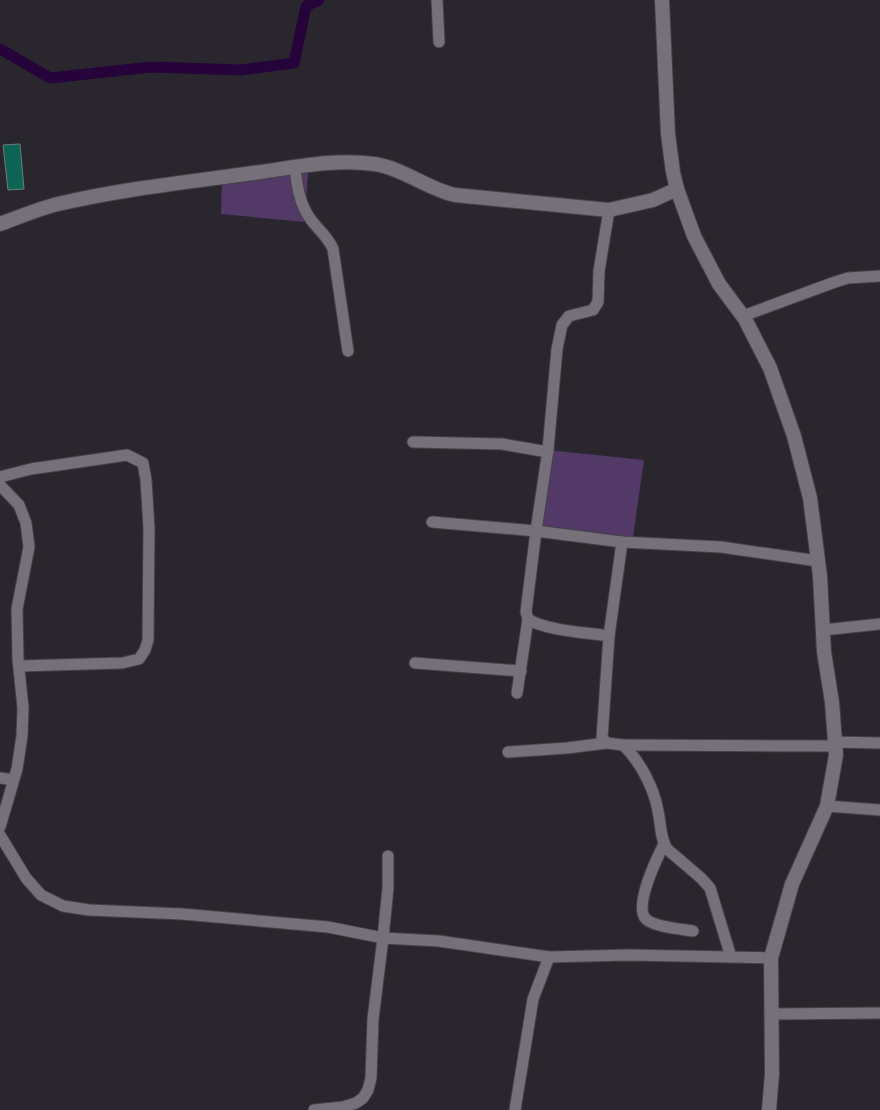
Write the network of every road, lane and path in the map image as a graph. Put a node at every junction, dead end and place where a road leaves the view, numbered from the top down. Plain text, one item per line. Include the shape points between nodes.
1 (437, 0) edge
2 (662, 0) edge
3 (439, 42) dead end
4 (294, 168) junction
5 (677, 189) junction
6 (609, 210) junction
7 (0, 224) edge
8 (880, 276) edge
9 (743, 316) junction
10 (348, 351) dead end
11 (413, 442) dead end
12 (548, 452) junction
13 (0, 477) edge
14 (0, 485) edge
15 (432, 522) dead end
16 (536, 531) junction
17 (622, 542) junction
18 (818, 561) junction
19 (528, 619) junction
20 (880, 624) edge
21 (823, 630) junction
22 (609, 636) junction
23 (415, 662) dead end
24 (19, 666) junction
25 (522, 671) junction
26 (517, 693) dead end
27 (607, 743) junction
28 (880, 743) edge
29 (835, 744) junction
30 (623, 745) junction
31 (508, 752) dead end
32 (0, 778) edge
33 (13, 780) junction
34 (827, 806) junction
35 (880, 810) edge
36 (0, 827) edge
37 (0, 835) edge
38 (664, 844) junction
39 (388, 856) dead end
40 (693, 931) dead end
41 (384, 933) junction
42 (549, 957) junction
43 (730, 957) junction
44 (771, 958) junction
45 (880, 1013) edge
46 (771, 1014) junction
47 (314, 1110) edge
48 (515, 1110) edge
49 (769, 1110) edge

1 - 3 street
2 - 5 street via 668,134
4 - 6 street via 325,163 375,164 455,195
4 - 7 street via 190,181 56,204
4 - 10 street via 300,200 333,249
5 - 6 street via 653,200
5 - 9 street via 698,244 719,284
6 - 12 street via 599,271 598,302 590,312 569,316 562,325
8 - 9 street via 848,278
9 - 18 street via 770,368 794,436 810,498
11 - 12 street via 502,444
12 - 16 street
13 - 24 street via 127,455 143,463 146,480 148,640 139,659 122,663
14 - 24 street via 19,505 26,523 29,547 17,609
15 - 16 street
16 - 17 street
16 - 19 street via 526,612
17 - 18 street via 721,547
17 - 22 street
18 - 21 street
19 - 22 street via 553,628
19 - 25 street
20 - 21 street
21 - 29 street
22 - 27 street via 601,733
23 - 25 street
24 - 33 street via 22,736
25 - 26 street
27 - 30 street
27 - 31 street
28 - 29 street
29 - 30 street
29 - 34 street
30 - 38 street via 651,785
32 - 33 street
33 - 36 street
34 - 35 street
34 - 44 street via 792,884
37 - 41 street via 26,878 41,895 63,906
38 - 40 street via 642,901 644,915 656,924
38 - 43 street via 710,888
39 - 41 street
41 - 42 street
41 - 47 street via 373,1019 369,1086 363,1098 356,1103
42 - 43 street
42 - 48 street via 533,1000
43 - 44 street
44 - 46 street
45 - 46 street
46 - 49 street

